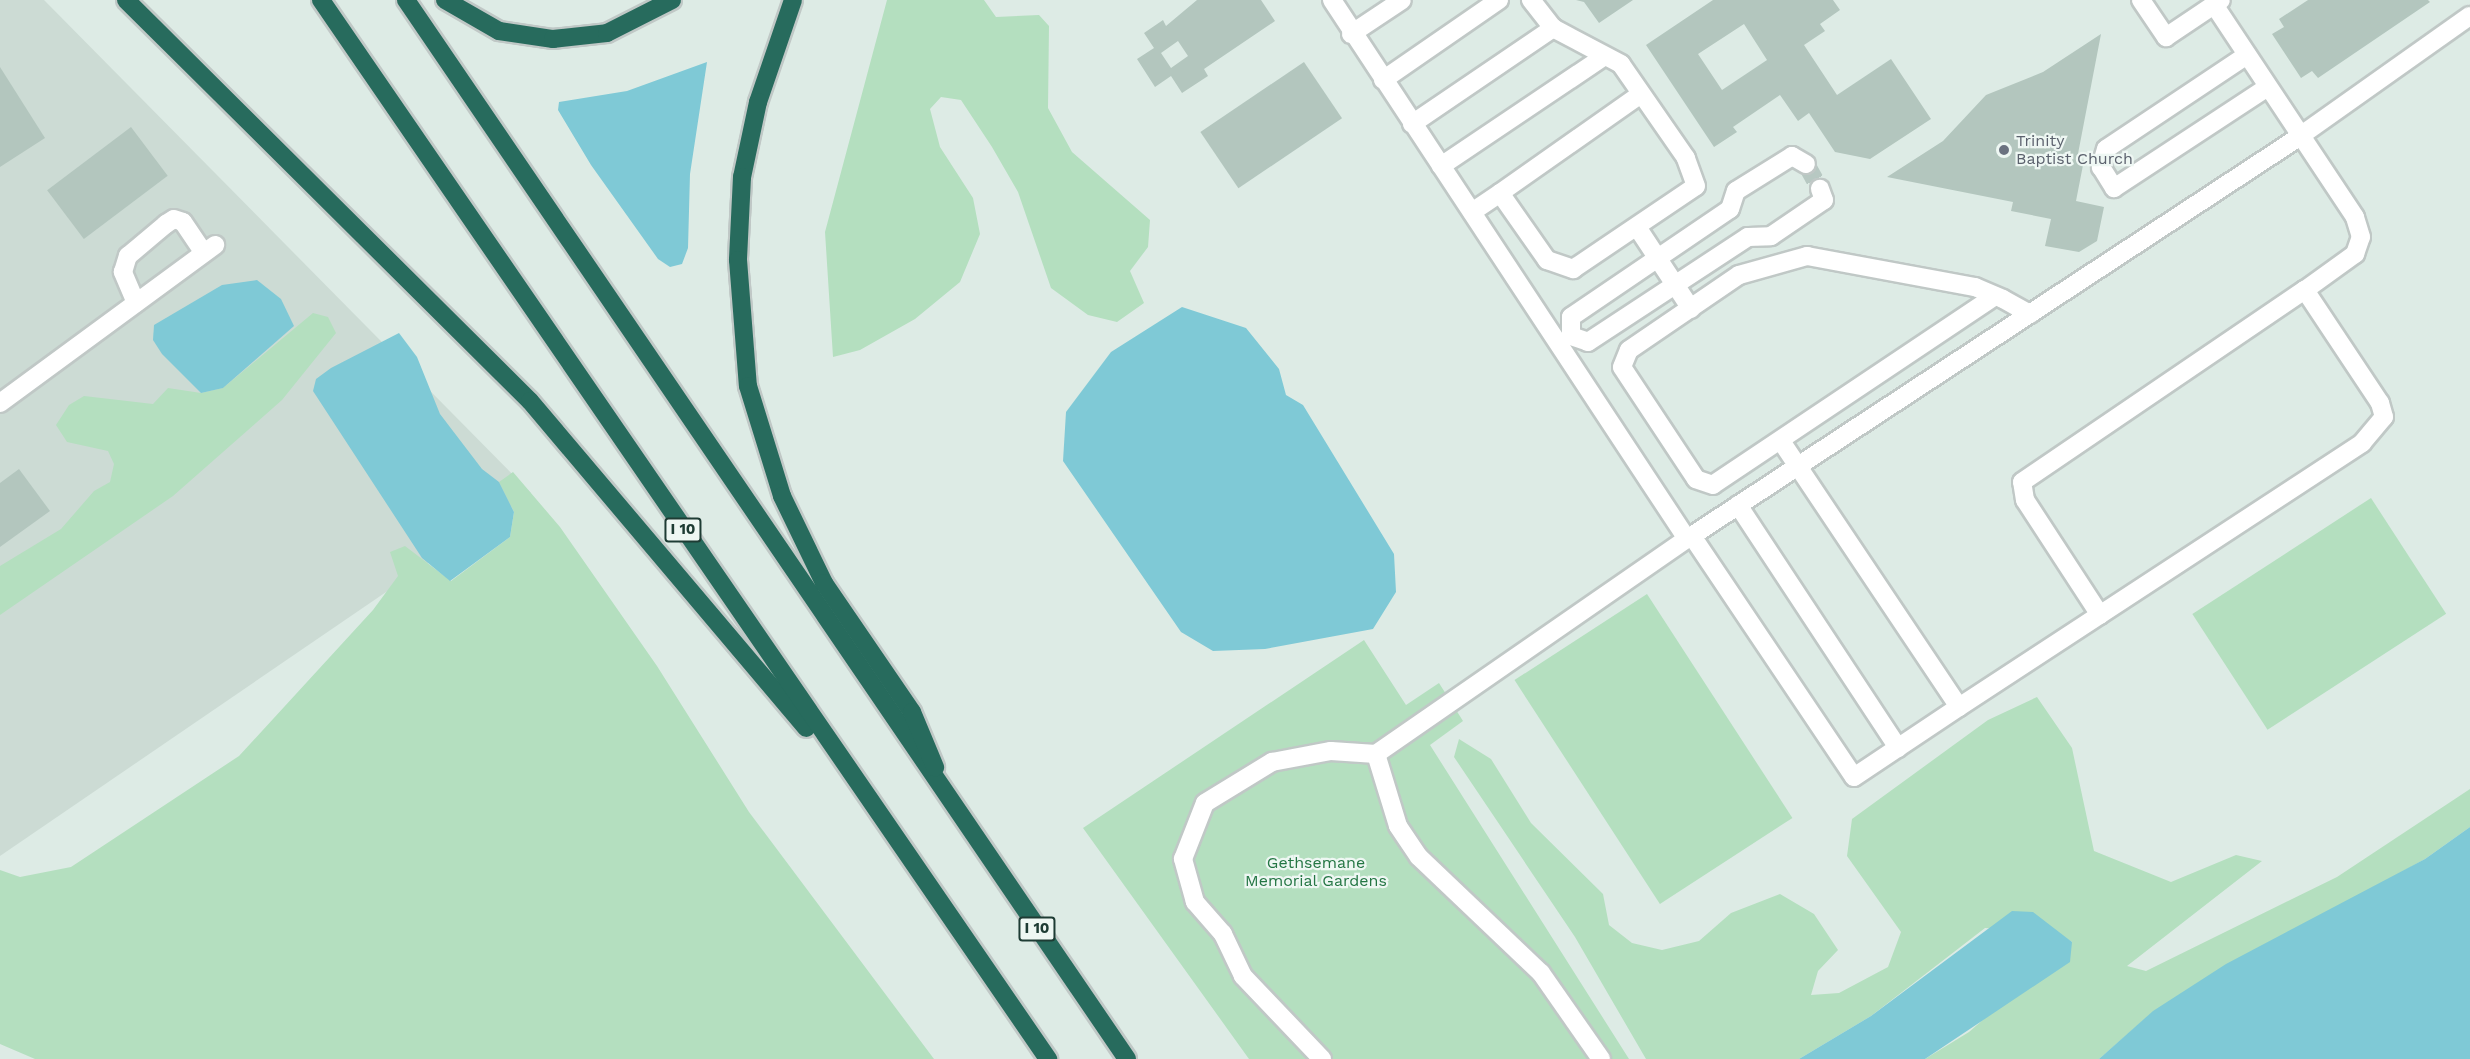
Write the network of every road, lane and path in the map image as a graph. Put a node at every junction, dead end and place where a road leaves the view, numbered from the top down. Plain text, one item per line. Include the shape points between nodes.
1 (126, 0) edge
2 (321, 0) edge
3 (406, 0) edge
4 (445, 0) edge
5 (672, 0) edge
6 (793, 0) edge
7 (1332, 0) edge
8 (1402, 0) edge
9 (1499, 0) edge
10 (1531, 0) edge
11 (2141, 0) edge
12 (2467, 0) edge
13 (2217, 2) edge
14 (2470, 4) edge
15 (2470, 16) edge
16 (1553, 28) junction
17 (1352, 34) junction
18 (2247, 55) junction
19 (1605, 56) junction
20 (1383, 80) junction
21 (2268, 87) junction
22 (1641, 94) junction
23 (1412, 124) junction
24 (2300, 136) junction
25 (1806, 164) dead end
26 (1441, 166) junction
27 (1820, 189) dead end
28 (1500, 193) junction
29 (1730, 209) junction
30 (1472, 212) junction
31 (1637, 227) junction
32 (1748, 237) junction
33 (1657, 258) junction
34 (1675, 285) junction
35 (2305, 290) junction
36 (1995, 296) junction
37 (136, 303) junction
38 (1691, 309) junction
39 (2030, 314) junction
40 (1566, 340) junction
41 (0, 403) edge
42 (1781, 441) junction
43 (1797, 466) junction
44 (1738, 505) junction
45 (1690, 537) junction
46 (2100, 615) junction
47 (1959, 707) junction
48 (1898, 748) junction
49 (1376, 754) junction
50 (948, 800) junction
51 (867, 801) junction
52 (1048, 1059) edge
53 (1127, 1059) edge
54 (1323, 1059) edge
55 (1601, 1059) edge

1 - 51 highway via 530,401
2 - 51 highway, I 10
3 - 50 highway, I 10
4 - 5 highway via 499,31 553,39 607,33
6 - 50 highway via 758,102 742,177 738,260 748,386 782,496 824,583 912,712
7 - 17 street
8 - 17 street
9 - 20 street
10 - 16 street
11 - 13 street via 2166,37
12 - 14 street
13 - 18 street
15 - 24 street
16 - 19 street
16 - 23 street
17 - 20 street
18 - 21 street
18 - 21 street via 2106,149 2100,167 2114,188
19 - 22 street via 1621,64
19 - 26 street
20 - 23 street
21 - 24 street
22 - 28 street
22 - 31 street via 1686,158 1696,186
23 - 26 street
24 - 35 street via 2355,217 2361,237 2355,254
24 - 39 street
25 - 29 street via 1792,156 1736,191
26 - 30 street
27 - 32 street via 1824,200 1771,236
28 - 30 street
28 - 31 street via 1547,260 1573,269
29 - 32 street
29 - 33 street
30 - 40 street
31 - 33 street
32 - 34 street
33 - 34 street
33 - 40 street via 1571,317
34 - 38 street
34 - 40 street via 1588,342
35 - 46 street via 2380,403 2384,417 2377,431
35 - 46 street via 2022,482 2021,495
36 - 38 street via 1975,287 1812,255 1742,274
36 - 39 street
36 - 42 street
37 - 37 street via 209,249 183,222 174,219 128,256 123,272
37 - 41 street
38 - 42 street via 1629,350 1621,364 1696,479 1717,484
39 - 43 street
40 - 45 street
42 - 43 street
43 - 44 street
43 - 47 street
44 - 45 street
44 - 48 street
45 - 48 street via 1854,777
45 - 49 street
46 - 47 street
47 - 48 street
49 - 54 street via 1302,755 1249,773 1205,803 1184,859 1195,902 1223,934 1243,976
49 - 55 street via 1398,826 1419,857 1541,973
50 - 53 highway, I 10
51 - 52 highway, I 10

